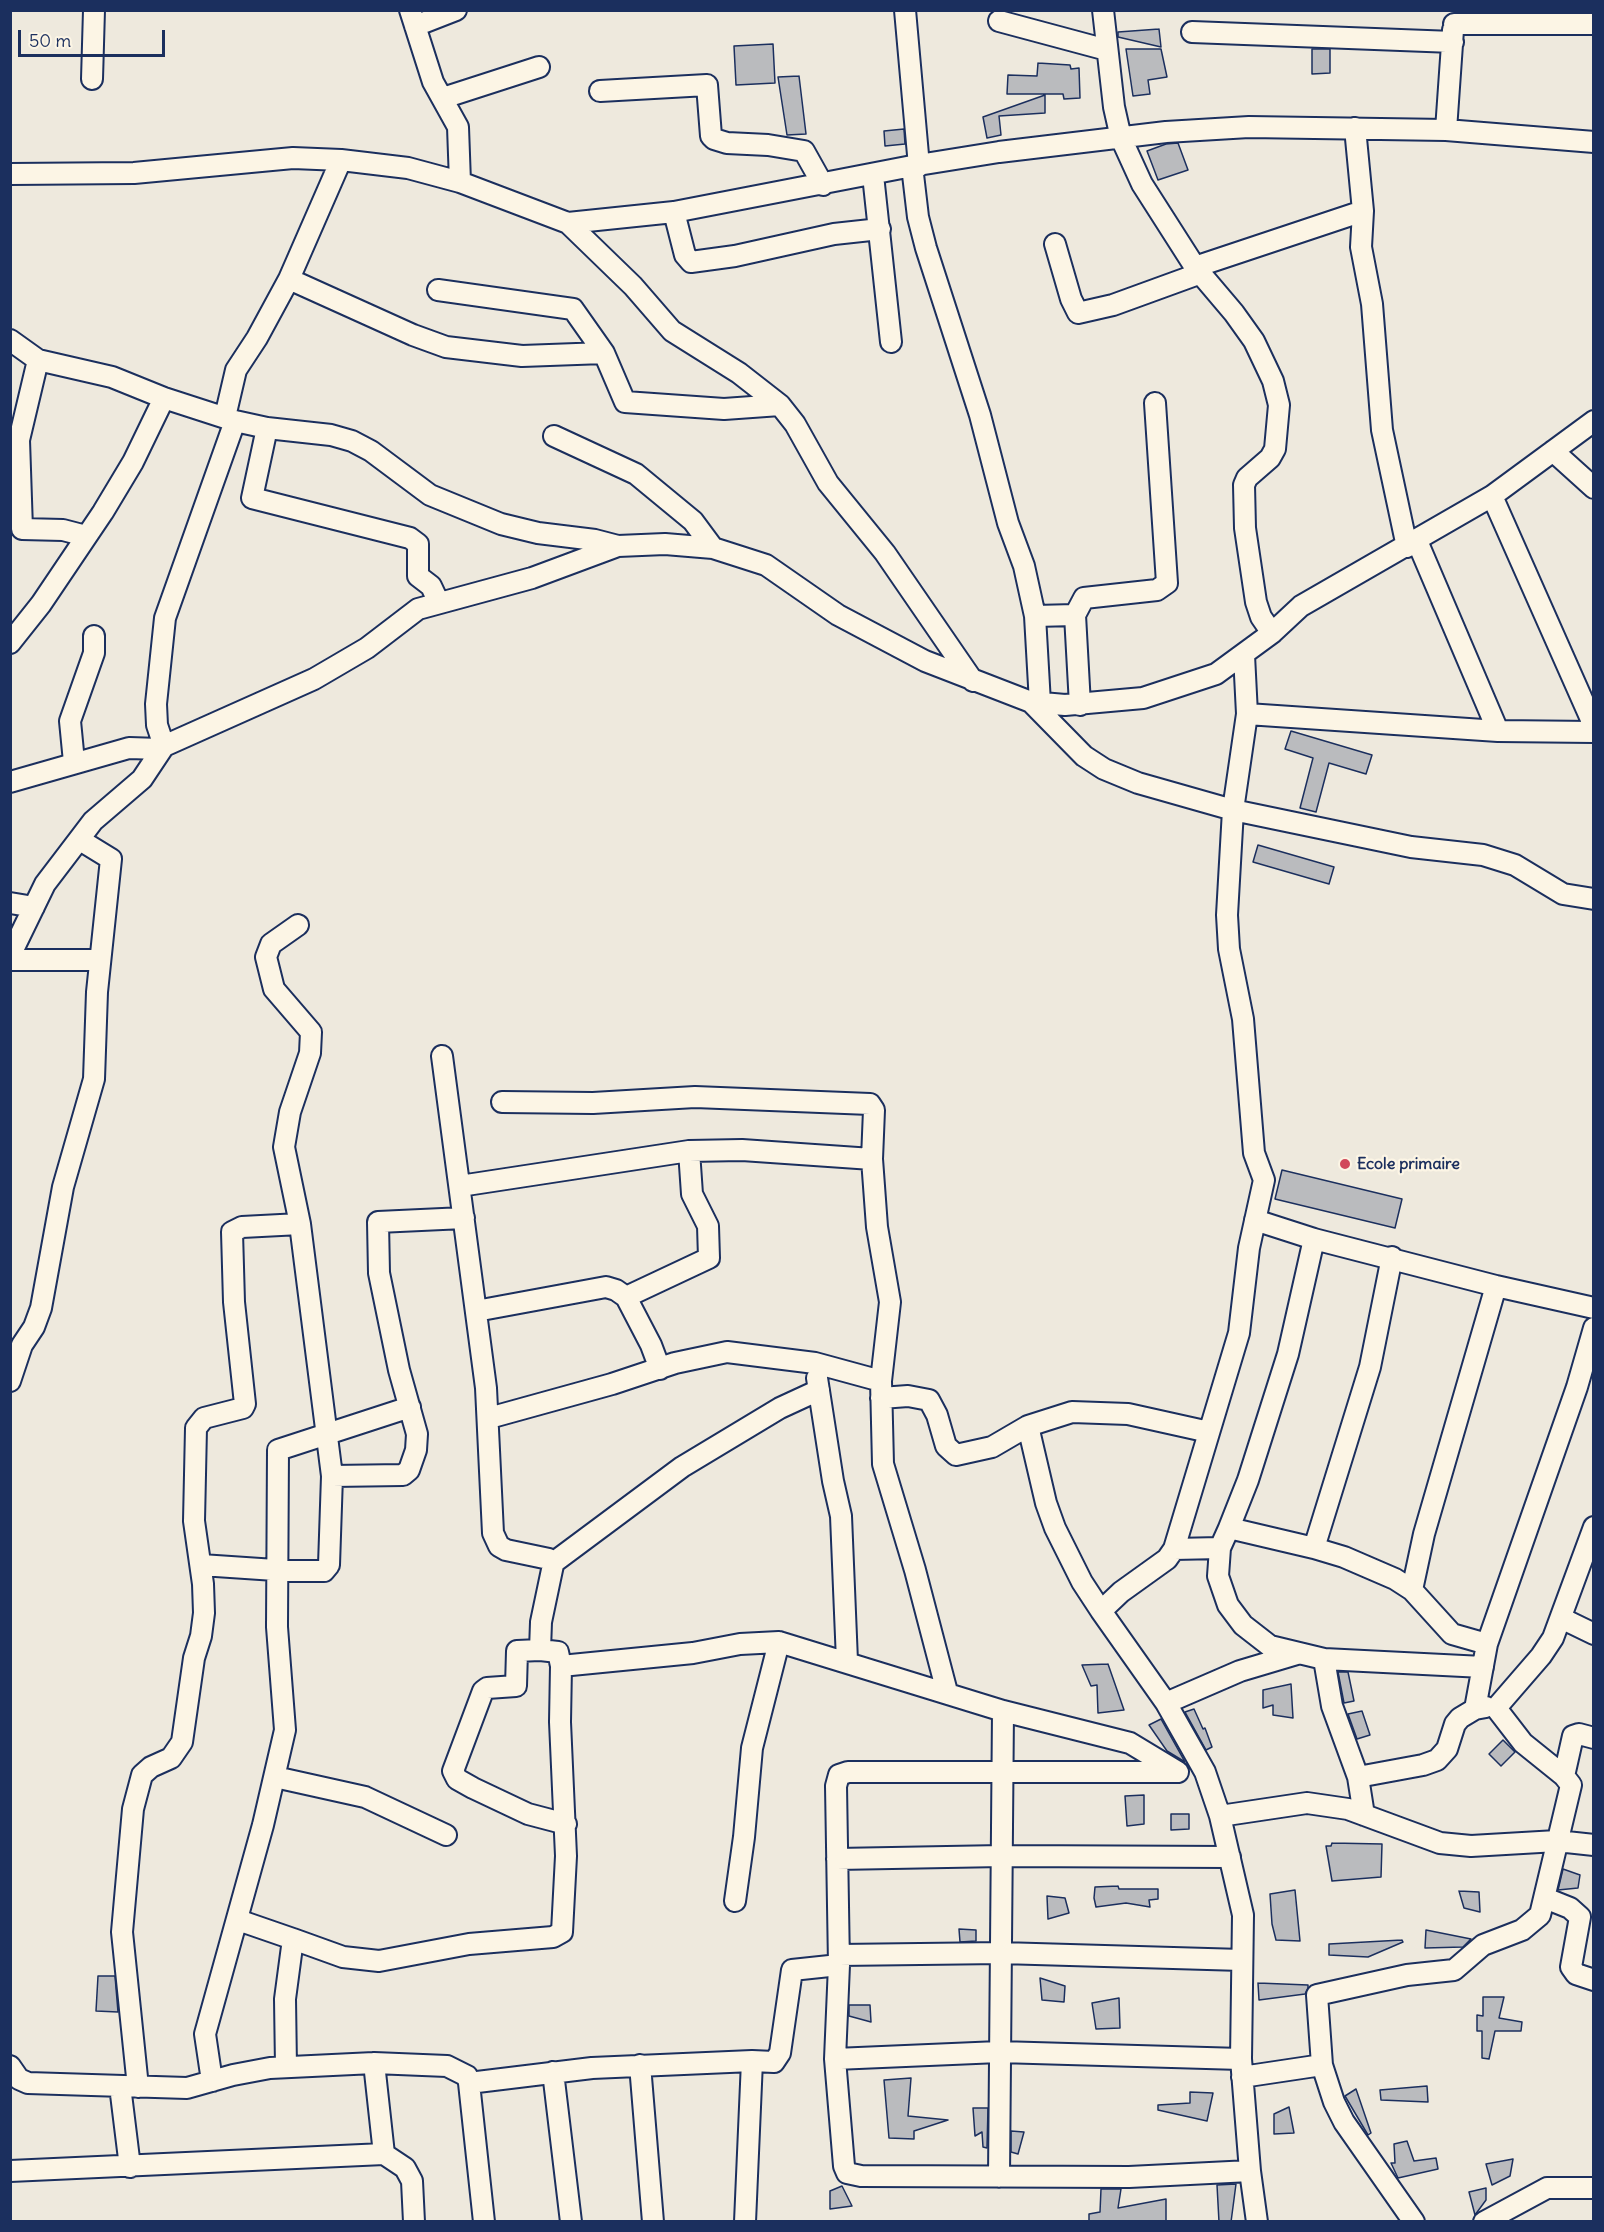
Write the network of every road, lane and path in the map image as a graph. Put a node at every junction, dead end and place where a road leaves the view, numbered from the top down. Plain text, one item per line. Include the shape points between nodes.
1 (94, 10) edge
2 (456, 10) edge
3 (905, 10) edge
4 (1103, 10) edge
5 (412, 18) edge
6 (999, 21) dead end
7 (1593, 24) edge
8 (1454, 25) edge
9 (1192, 32) dead end
10 (1107, 50) junction
11 (539, 67) dead end
12 (92, 79) dead end
13 (600, 91) dead end
14 (443, 98) junction
15 (1355, 128) junction
16 (1446, 129) junction
17 (1121, 138) junction
18 (1593, 142) edge
19 (342, 160) junction
20 (916, 166) junction
21 (10, 174) edge
22 (873, 175) junction
23 (460, 183) junction
24 (824, 184) junction
25 (1363, 211) junction
26 (674, 212) junction
27 (568, 223) junction
28 (880, 229) junction
29 (1055, 244) dead end
30 (1198, 270) junction
31 (289, 279) junction
32 (438, 290) dead end
33 (10, 340) edge
34 (891, 342) dead end
35 (604, 353) junction
36 (38, 360) junction
37 (164, 398) junction
38 (1155, 403) dead end
39 (780, 405) junction
40 (230, 419) junction
41 (1593, 421) edge
42 (267, 428) junction
43 (554, 436) dead end
44 (1553, 451) junction
45 (1593, 488) edge
46 (1492, 496) junction
47 (16, 530) edge
48 (86, 536) junction
49 (1412, 544) junction
50 (618, 546) junction
51 (713, 548) junction
52 (439, 603) junction
53 (1075, 615) junction
54 (1035, 616) junction
55 (1272, 633) junction
56 (94, 636) dead end
57 (10, 643) edge
58 (1244, 655) junction
59 (974, 681) junction
60 (1036, 703) junction
61 (1080, 705) junction
62 (1247, 714) junction
63 (1593, 726) edge
64 (1498, 731) junction
65 (1593, 732) edge
66 (162, 748) junction
67 (74, 762) junction
68 (10, 782) edge
69 (1233, 810) junction
70 (80, 840) junction
71 (1593, 899) edge
72 (10, 903) edge
73 (34, 907) junction
74 (298, 925) dead end
75 (10, 956) edge
76 (10, 960) edge
77 (100, 960) junction
78 (442, 1056) dead end
79 (502, 1102) dead end
80 (689, 1151) junction
81 (872, 1159) junction
82 (460, 1186) junction
83 (464, 1218) junction
84 (1255, 1220) junction
85 (300, 1224) junction
86 (1314, 1239) junction
87 (1392, 1257) junction
88 (1496, 1286) junction
89 (626, 1297) junction
90 (1593, 1308) edge
91 (476, 1311) junction
92 (1593, 1328) edge
93 (16, 1343) edge
94 (815, 1363) junction
95 (660, 1369) junction
96 (10, 1381) edge
97 (819, 1390) junction
98 (881, 1390) junction
99 (410, 1407) junction
100 (489, 1418) junction
101 (1028, 1426) junction
102 (1209, 1432) junction
103 (326, 1435) junction
104 (332, 1476) junction
105 (1593, 1527) edge
106 (1229, 1528) junction
107 (1220, 1548) junction
108 (1314, 1548) junction
109 (1174, 1549) junction
110 (553, 1563) junction
111 (201, 1565) junction
112 (276, 1569) junction
113 (1412, 1590) junction
114 (1101, 1611) junction
115 (1561, 1617) junction
116 (1593, 1632) edge
117 (779, 1642) junction
118 (1487, 1644) junction
119 (540, 1650) junction
120 (1300, 1653) junction
121 (1324, 1659) junction
122 (847, 1661) junction
123 (561, 1666) junction
124 (1483, 1667) junction
125 (947, 1692) junction
126 (1166, 1703) junction
127 (1496, 1708) junction
128 (1474, 1709) junction
129 (1004, 1711) junction
130 (1593, 1738) edge
131 (1176, 1772) junction
132 (1205, 1772) junction
133 (1004, 1774) junction
134 (1564, 1776) junction
135 (275, 1777) junction
136 (1358, 1777) junction
137 (1364, 1815) junction
138 (1220, 1816) junction
139 (566, 1824) junction
140 (446, 1834) dead end
141 (1557, 1841) junction
142 (1593, 1845) edge
143 (1002, 1856) junction
144 (1230, 1857) junction
145 (837, 1859) junction
146 (1545, 1898) junction
147 (735, 1901) dead end
148 (238, 1920) junction
149 (292, 1939) junction
150 (1001, 1953) junction
151 (839, 1960) junction
152 (1242, 1960) junction
153 (1593, 1980) edge
154 (999, 2052) junction
155 (835, 2059) junction
156 (752, 2061) junction
157 (374, 2063) junction
158 (640, 2065) junction
159 (10, 2066) edge
160 (1322, 2066) junction
161 (286, 2067) junction
162 (1241, 2068) junction
163 (554, 2072) junction
164 (212, 2081) junction
165 (469, 2084) junction
166 (129, 2086) junction
167 (384, 2154) junction
168 (130, 2167) junction
169 (10, 2171) edge
170 (1250, 2171) junction
171 (999, 2177) junction
172 (1593, 2188) edge
173 (414, 2222) edge
174 (484, 2222) edge
175 (571, 2222) edge
176 (653, 2222) edge
177 (745, 2222) edge
178 (1257, 2222) edge
179 (1414, 2222) edge
180 (1484, 2222) edge

1 - 12 street
2 - 5 street
3 - 20 street
4 - 10 street
5 - 14 street via 433,82
6 - 10 street
7 - 8 street
8 - 9 street
8 - 16 street
10 - 17 street
11 - 14 street
13 - 24 street via 707,85 714,139 804,151
14 - 23 street via 458,127
15 - 16 street
15 - 17 street via 1249,127
15 - 25 street
16 - 18 street
17 - 20 street
17 - 30 street via 1142,184
19 - 21 street via 293,158 134,173
19 - 23 street via 408,168
19 - 31 street
20 - 22 street
20 - 54 street via 918,217 980,415
22 - 24 street
22 - 28 street
23 - 27 street
24 - 26 street
25 - 30 street
25 - 49 street via 1361,247 1372,304 1382,430
26 - 27 street
26 - 28 street via 685,255 691,262
27 - 39 street via 633,286 672,331 740,373
28 - 34 street
29 - 30 street via 1078,313 1140,296
30 - 55 street via 1254,341 1273,381 1279,405 1275,449 1244,485 1244,521 1256,602
31 - 35 street via 446,347 522,356
31 - 40 street via 236,370
32 - 35 street via 573,309
33 - 36 street
35 - 39 street via 621,399 628,403 724,409
36 - 37 street via 112,377
36 - 47 street via 19,440
37 - 40 street
37 - 48 street via 133,462
38 - 53 street via 1167,584 1148,592 1087,596
39 - 59 street via 828,483 885,553
40 - 42 street
40 - 66 street via 165,618 156,704
41 - 44 street
42 - 50 street via 309,431 352,441 430,495 501,524
42 - 52 street via 252,498 410,538 417,544 418,576 430,586
43 - 51 street via 636,474 693,521
44 - 45 street
44 - 46 street
46 - 49 street
46 - 63 street
47 - 48 street via 63,530
48 - 57 street
49 - 55 street via 1301,606
49 - 64 street
50 - 51 street
50 - 52 street via 532,578
51 - 59 street via 765,566 838,615 925,661
52 - 66 street via 418,609 367,648 314,679
53 - 54 street
53 - 61 street
54 - 60 street
55 - 58 street
56 - 67 street via 94,653 70,721
58 - 61 street via 1215,674 1150,697
58 - 62 street
59 - 60 street
60 - 61 street
60 - 69 street via 1084,756 1104,769
62 - 64 street
62 - 69 street
64 - 65 street
66 - 67 street via 129,748
66 - 70 street via 142,779 93,821
67 - 68 street
69 - 71 street via 1411,846 1484,855 1515,865 1563,894
69 - 84 street via 1227,915 1229,949 1243,1019 1254,1153 1264,1180
70 - 73 street via 45,884
70 - 77 street via 111,859
72 - 73 street
73 - 75 street
74 - 85 street via 271,944 266,957 274,989 311,1032 310,1053 290,1112 284,1147
76 - 77 street
77 - 93 street via 92,1091 63,1186 41,1308 34,1328
78 - 82 street
79 - 81 street via 593,1103 695,1097 870,1104 874,1110
80 - 81 street via 742,1150
80 - 82 street
80 - 89 street via 692,1194 708,1226 709,1258
81 - 98 street via 877,1227 890,1302
82 - 83 street
83 - 91 street
83 - 99 street via 378,1222 379,1273
84 - 86 street
84 - 102 street via 1239,1332
85 - 103 street
85 - 111 street via 233,1229 234,1302 245,1404 243,1408 204,1418 196,1428 194,1521
86 - 87 street
86 - 106 street via 1288,1354
87 - 88 street
87 - 108 street via 1370,1367
88 - 90 street
88 - 113 street via 1424,1534
89 - 91 street via 606,1287
89 - 95 street
91 - 100 street
92 - 118 street via 1577,1387
93 - 96 street
94 - 95 street via 727,1352
94 - 97 street
94 - 98 street
95 - 100 street
97 - 110 street via 780,1408 682,1467
97 - 122 street via 841,1516
98 - 101 street via 929,1400 946,1446 956,1455 992,1447
98 - 125 street via 881,1443 887,1481
99 - 103 street
99 - 104 street via 418,1443 407,1473
100 - 110 street via 495,1540 506,1550
101 - 102 street via 1072,1412 1128,1414
101 - 114 street via 1055,1528
102 - 109 street
103 - 104 street
103 - 112 street via 278,1450
104 - 112 street via 328,1568
105 - 115 street
106 - 107 street
106 - 108 street
107 - 109 street
107 - 120 street via 1218,1576 1235,1616 1270,1646
108 - 113 street via 1344,1557
109 - 114 street via 1167,1559 1120,1592
110 - 119 street via 541,1622
111 - 112 street
111 - 166 street via 204,1613 182,1742 171,1758 141,1775 133,1809 122,1932
112 - 135 street via 276,1627 285,1721
113 - 118 street via 1452,1634
114 - 126 street
115 - 116 street
115 - 127 street via 1541,1656
117 - 122 street
117 - 123 street
117 - 147 street via 752,1748
118 - 124 street
119 - 123 street via 558,1652
119 - 139 street via 517,1651 516,1686 484,1689 453,1771 457,1779 528,1814
120 - 121 street
120 - 126 street via 1240,1671
121 - 124 street
121 - 136 street via 1332,1706
122 - 125 street via 875,1674
123 - 139 street
124 - 128 street
125 - 129 street
126 - 132 street
127 - 128 street
127 - 134 street via 1523,1743
128 - 136 street via 1455,1724 1447,1749 1437,1760
129 - 131 street via 1130,1743
129 - 133 street
130 - 134 street via 1573,1736
131 - 132 street
131 - 133 street
132 - 138 street
133 - 143 street
133 - 145 street via 839,1775
134 - 141 street via 1572,1785
135 - 140 street via 365,1797
135 - 148 street
136 - 137 street
137 - 138 street via 1307,1803
137 - 141 street via 1440,1844
138 - 144 street
139 - 149 street via 562,1932 557,1936 469,1944 379,1961 343,1957
141 - 142 street
141 - 146 street
143 - 144 street
143 - 145 street
143 - 150 street
144 - 152 street via 1243,1915
145 - 151 street
146 - 153 street via 1578,1914 1581,1922 1571,1967 1576,1974
146 - 160 street via 1540,1915 1522,1930 1483,1945 1454,1970 1319,1993 1316,1998
148 - 149 street
148 - 164 street via 212,1999 205,2034
149 - 161 street via 285,1999
150 - 151 street
150 - 152 street
150 - 154 street
151 - 155 street
151 - 156 street via 792,1970 778,2058 774,2062
152 - 162 street
154 - 155 street
154 - 162 street
154 - 171 street
155 - 171 street via 839,2130 847,2173
156 - 158 street
156 - 177 street
157 - 161 street
157 - 165 street via 447,2066 467,2076
157 - 167 street
158 - 163 street
158 - 176 street
159 - 166 street via 19,2079 28,2083
160 - 162 street
160 - 179 street via 1344,2122
161 - 164 street
162 - 170 street
163 - 165 street
163 - 175 street
164 - 166 street via 187,2088
165 - 174 street
166 - 168 street
167 - 168 street
167 - 173 street via 405,2168 412,2181
168 - 169 street
170 - 171 street via 1128,2177
170 - 178 street
172 - 180 street via 1547,2188

